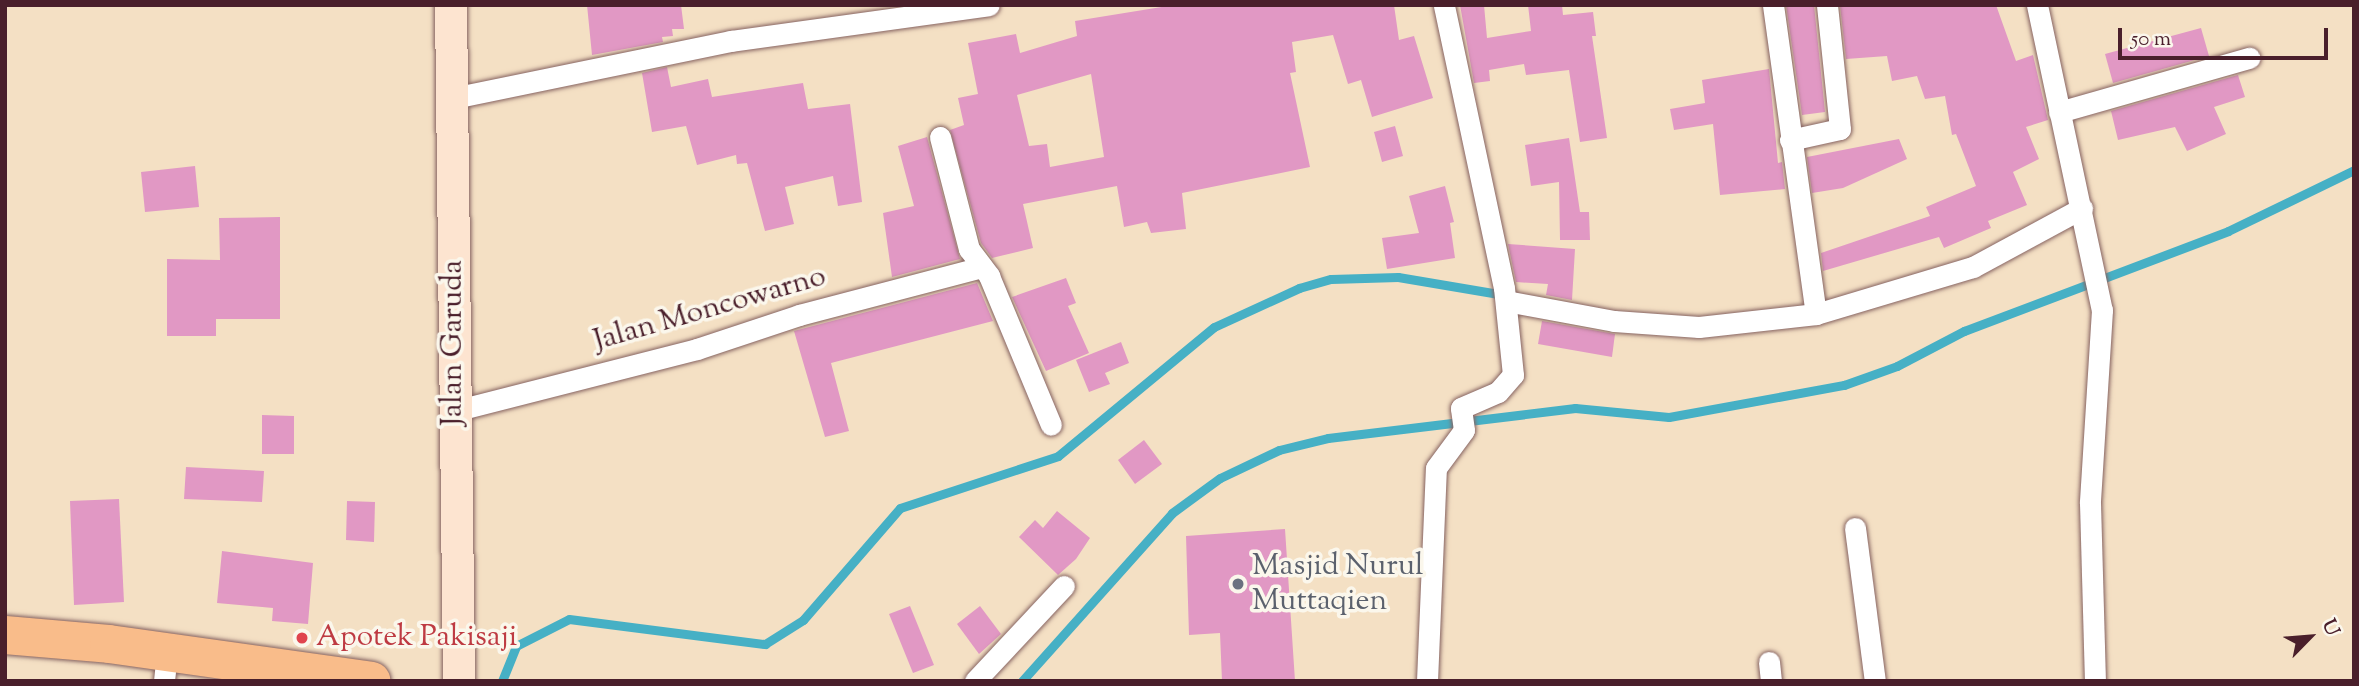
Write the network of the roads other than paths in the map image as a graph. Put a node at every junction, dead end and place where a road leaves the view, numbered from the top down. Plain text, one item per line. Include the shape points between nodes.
1 (451, 5) edge
2 (989, 5) edge
3 (1444, 5) edge
4 (1773, 5) edge
5 (1827, 5) edge
6 (2037, 5) edge
7 (2249, 58) dead end
8 (453, 99) junction
9 (2059, 112) junction
10 (940, 137) dead end
11 (1790, 140) junction
12 (2082, 211) junction
13 (982, 267) junction
14 (1505, 295) junction
15 (1816, 314) junction
16 (454, 411) junction
17 (1051, 425) dead end
18 (1855, 528) dead end
19 (1065, 586) dead end
20 (5, 635) edge
21 (165, 667) edge
22 (371, 681) edge
23 (459, 681) edge
24 (975, 681) edge
25 (1427, 681) edge
26 (1875, 681) edge
27 (2095, 681) edge

1 - 8 street, Jalan Garuda
2 - 8 street via 732,41
3 - 14 street
4 - 11 street
5 - 11 street via 1840,129
6 - 9 street
7 - 9 street
8 - 16 street, Jalan Garuda
9 - 12 street
10 - 13 street via 969,249
11 - 15 street
12 - 15 street via 1973,267
12 - 27 street via 2102,310 2090,503
13 - 16 street, Jalan Moncowarno via 799,315 697,349
13 - 17 street
14 - 15 street via 1614,321 1699,327
14 - 25 street via 1513,375 1498,392 1461,408 1464,430 1436,468
16 - 23 street, Jalan Garuda
18 - 26 street
19 - 24 street
20 - 21 highway
21 - 22 highway

